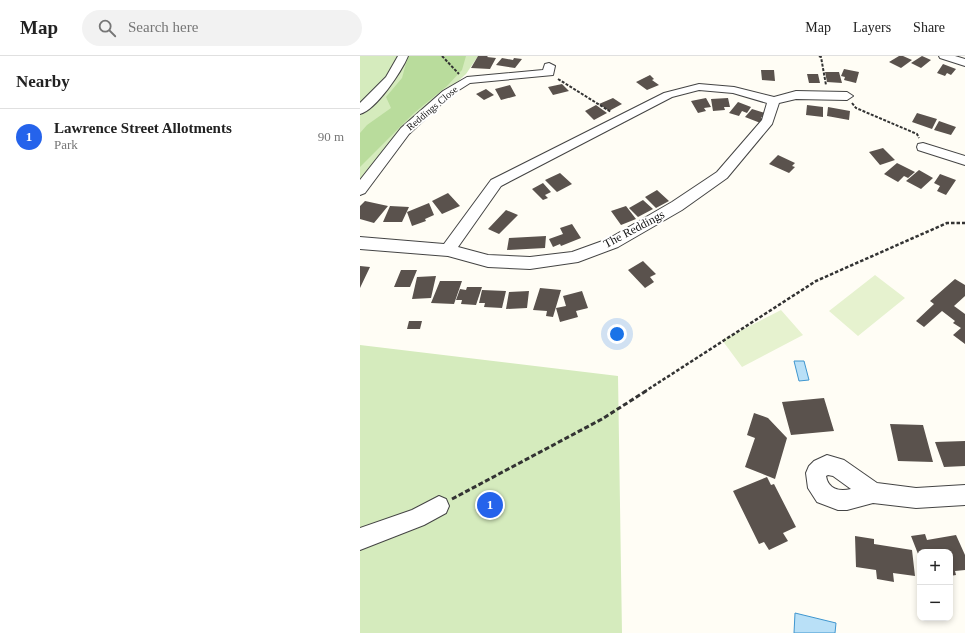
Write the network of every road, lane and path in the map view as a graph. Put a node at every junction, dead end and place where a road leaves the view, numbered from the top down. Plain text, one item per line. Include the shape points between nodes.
1 (403, 56) edge
2 (442, 56) edge
3 (819, 56) edge
4 (944, 56) edge
5 (965, 63) edge
6 (549, 70) joint
7 (467, 80) junction
8 (829, 96) junction
9 (847, 96) joint
10 (774, 101) junction
11 (360, 110) edge
12 (622, 119) junction
13 (923, 147) joint
14 (965, 161) edge
15 (360, 190) edge
16 (965, 223) edge
17 (360, 243) edge
18 (448, 250) junction
19 (873, 493) dead end
20 (965, 495) edge
21 (439, 506) joint
22 (360, 539) edge

1 - 11 street via 387,84
2 - 7 path
3 - 8 path
4 - 5 street
6 - 7 street, Reddings Close
6 - 12 path
7 - 15 street, Reddings Close via 447,93 405,130
8 - 9 street
8 - 10 street via 796,95
9 - 13 path via 856,108 918,134
10 - 12 street via 734,90 699,87 668,95
10 - 18 street, The Reddings via 768,121 722,175 677,206 613,243 573,258 530,264 488,261
12 - 18 street via 496,183
13 - 14 street
16 - 21 path via 947,223 816,281 602,420
17 - 18 street, The Reddings
19 - 20 street via 916,498
21 - 22 street via 417,518

